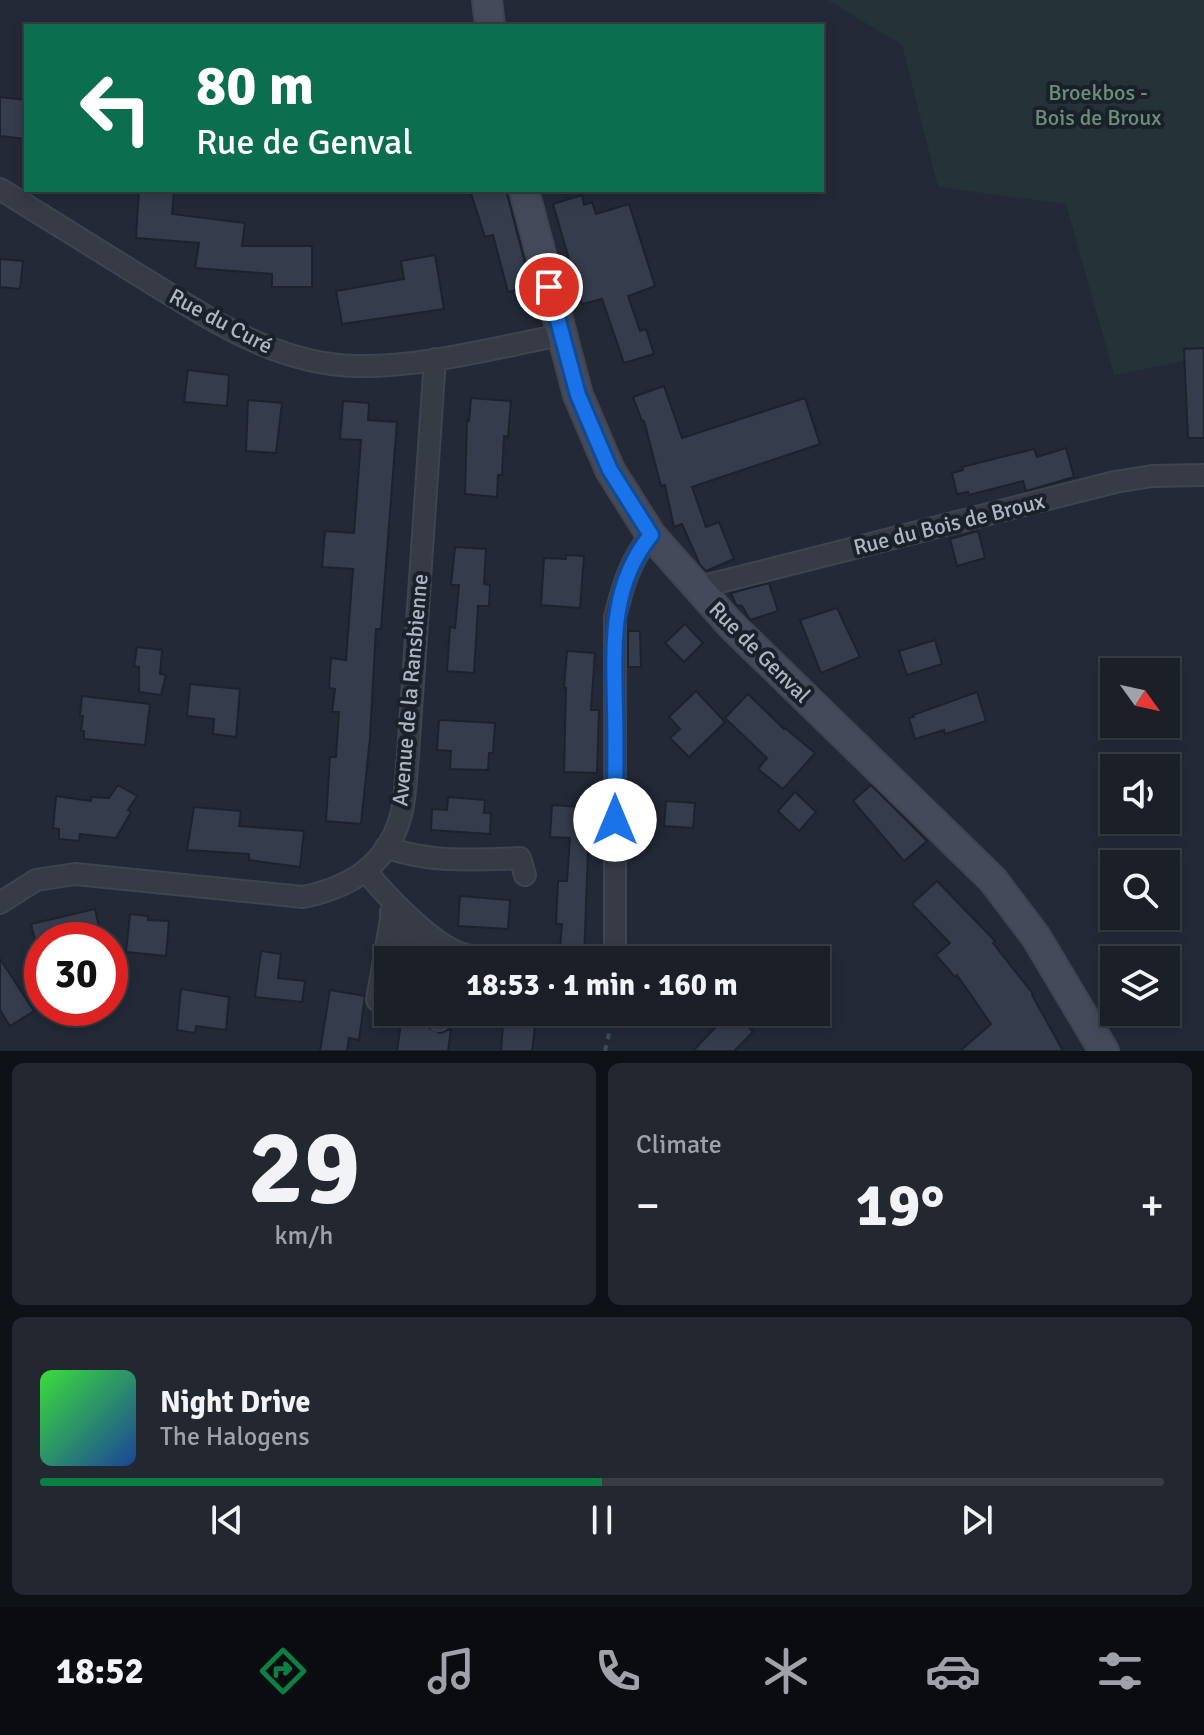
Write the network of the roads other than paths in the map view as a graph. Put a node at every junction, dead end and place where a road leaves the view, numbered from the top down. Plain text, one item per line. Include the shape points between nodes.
1 (487, 0) edge
2 (490, 24) edge
3 (0, 189) edge
4 (525, 192) edge
5 (561, 335) junction
6 (435, 359) junction
7 (1204, 475) edge
8 (651, 535) junction
9 (696, 588) junction
10 (386, 847) junction
11 (524, 861) dead end
12 (366, 871) junction
13 (390, 898) junction
14 (0, 903) edge
15 (391, 919) junction
16 (386, 946) edge
17 (413, 946) edge
18 (448, 946) edge
19 (615, 946) edge
20 (1104, 1051) edge

1 - 2 street
3 - 6 street, Rue du Curé via 252,342 330,365 394,366
4 - 5 street, Rue de Genval
5 - 6 street, Rue du Curé
5 - 8 street, Rue de Genval via 578,395 610,470
6 - 10 street, Avenue de la Ransbienne via 408,755 402,811
7 - 9 street, Rue du Bois de Broux via 1115,482
8 - 9 street, Rue de Genval
8 - 19 street via 624,581 615,617
9 - 20 street, Rue de Genval via 993,880 1043,949
10 - 11 street via 409,856
10 - 12 street, Avenue de la Ransbienne
12 - 13 street
12 - 14 street, Avenue de la Ransbienne via 333,891 303,897 55,875 36,880
13 - 15 street
13 - 18 street
15 - 16 street
15 - 17 street

